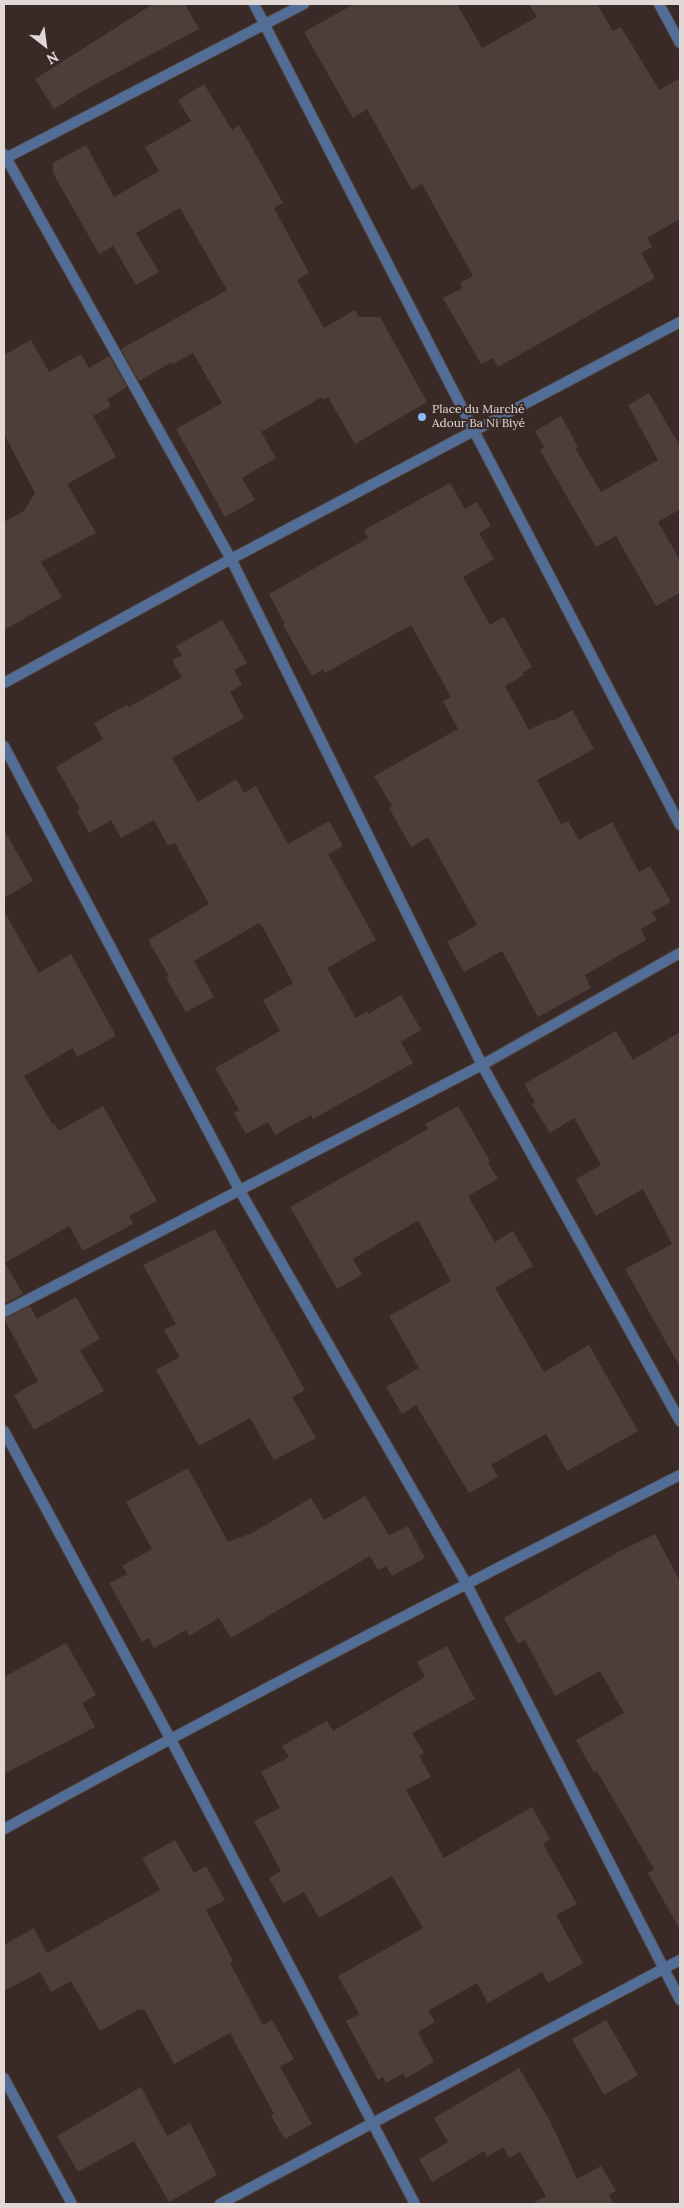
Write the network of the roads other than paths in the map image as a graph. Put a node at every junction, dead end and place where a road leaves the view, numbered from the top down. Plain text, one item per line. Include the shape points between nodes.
1 (254, 4) edge
2 (304, 4) edge
3 (659, 4) edge
4 (266, 24) junction
5 (680, 43) edge
6 (5, 157) edge
7 (680, 322) edge
8 (474, 431) junction
9 (231, 559) junction
10 (4, 683) edge
11 (4, 746) edge
12 (680, 825) edge
13 (680, 953) edge
14 (482, 1065) junction
15 (240, 1191) junction
16 (4, 1312) edge
17 (680, 1421) edge
18 (4, 1431) edge
19 (680, 1475) edge
20 (466, 1583) junction
21 (170, 1738) junction
22 (4, 1829) edge
23 (680, 1960) edge
24 (666, 1968) junction
25 (680, 2000) edge
26 (4, 2078) edge
27 (373, 2122) junction
28 (72, 2204) edge
29 (220, 2204) edge
30 (415, 2204) edge

1 - 4 street
2 - 4 street
3 - 5 street
4 - 6 street
4 - 8 street
6 - 9 street
7 - 8 street
8 - 9 street
8 - 12 street
9 - 10 street
9 - 14 street
11 - 15 street
13 - 14 street
14 - 15 street
14 - 17 street
15 - 16 street
15 - 20 street
18 - 21 street
19 - 20 street
20 - 21 street
20 - 24 street
21 - 22 street
21 - 27 street
23 - 24 street
24 - 25 street
24 - 27 street
26 - 28 street
27 - 29 street
27 - 30 street

